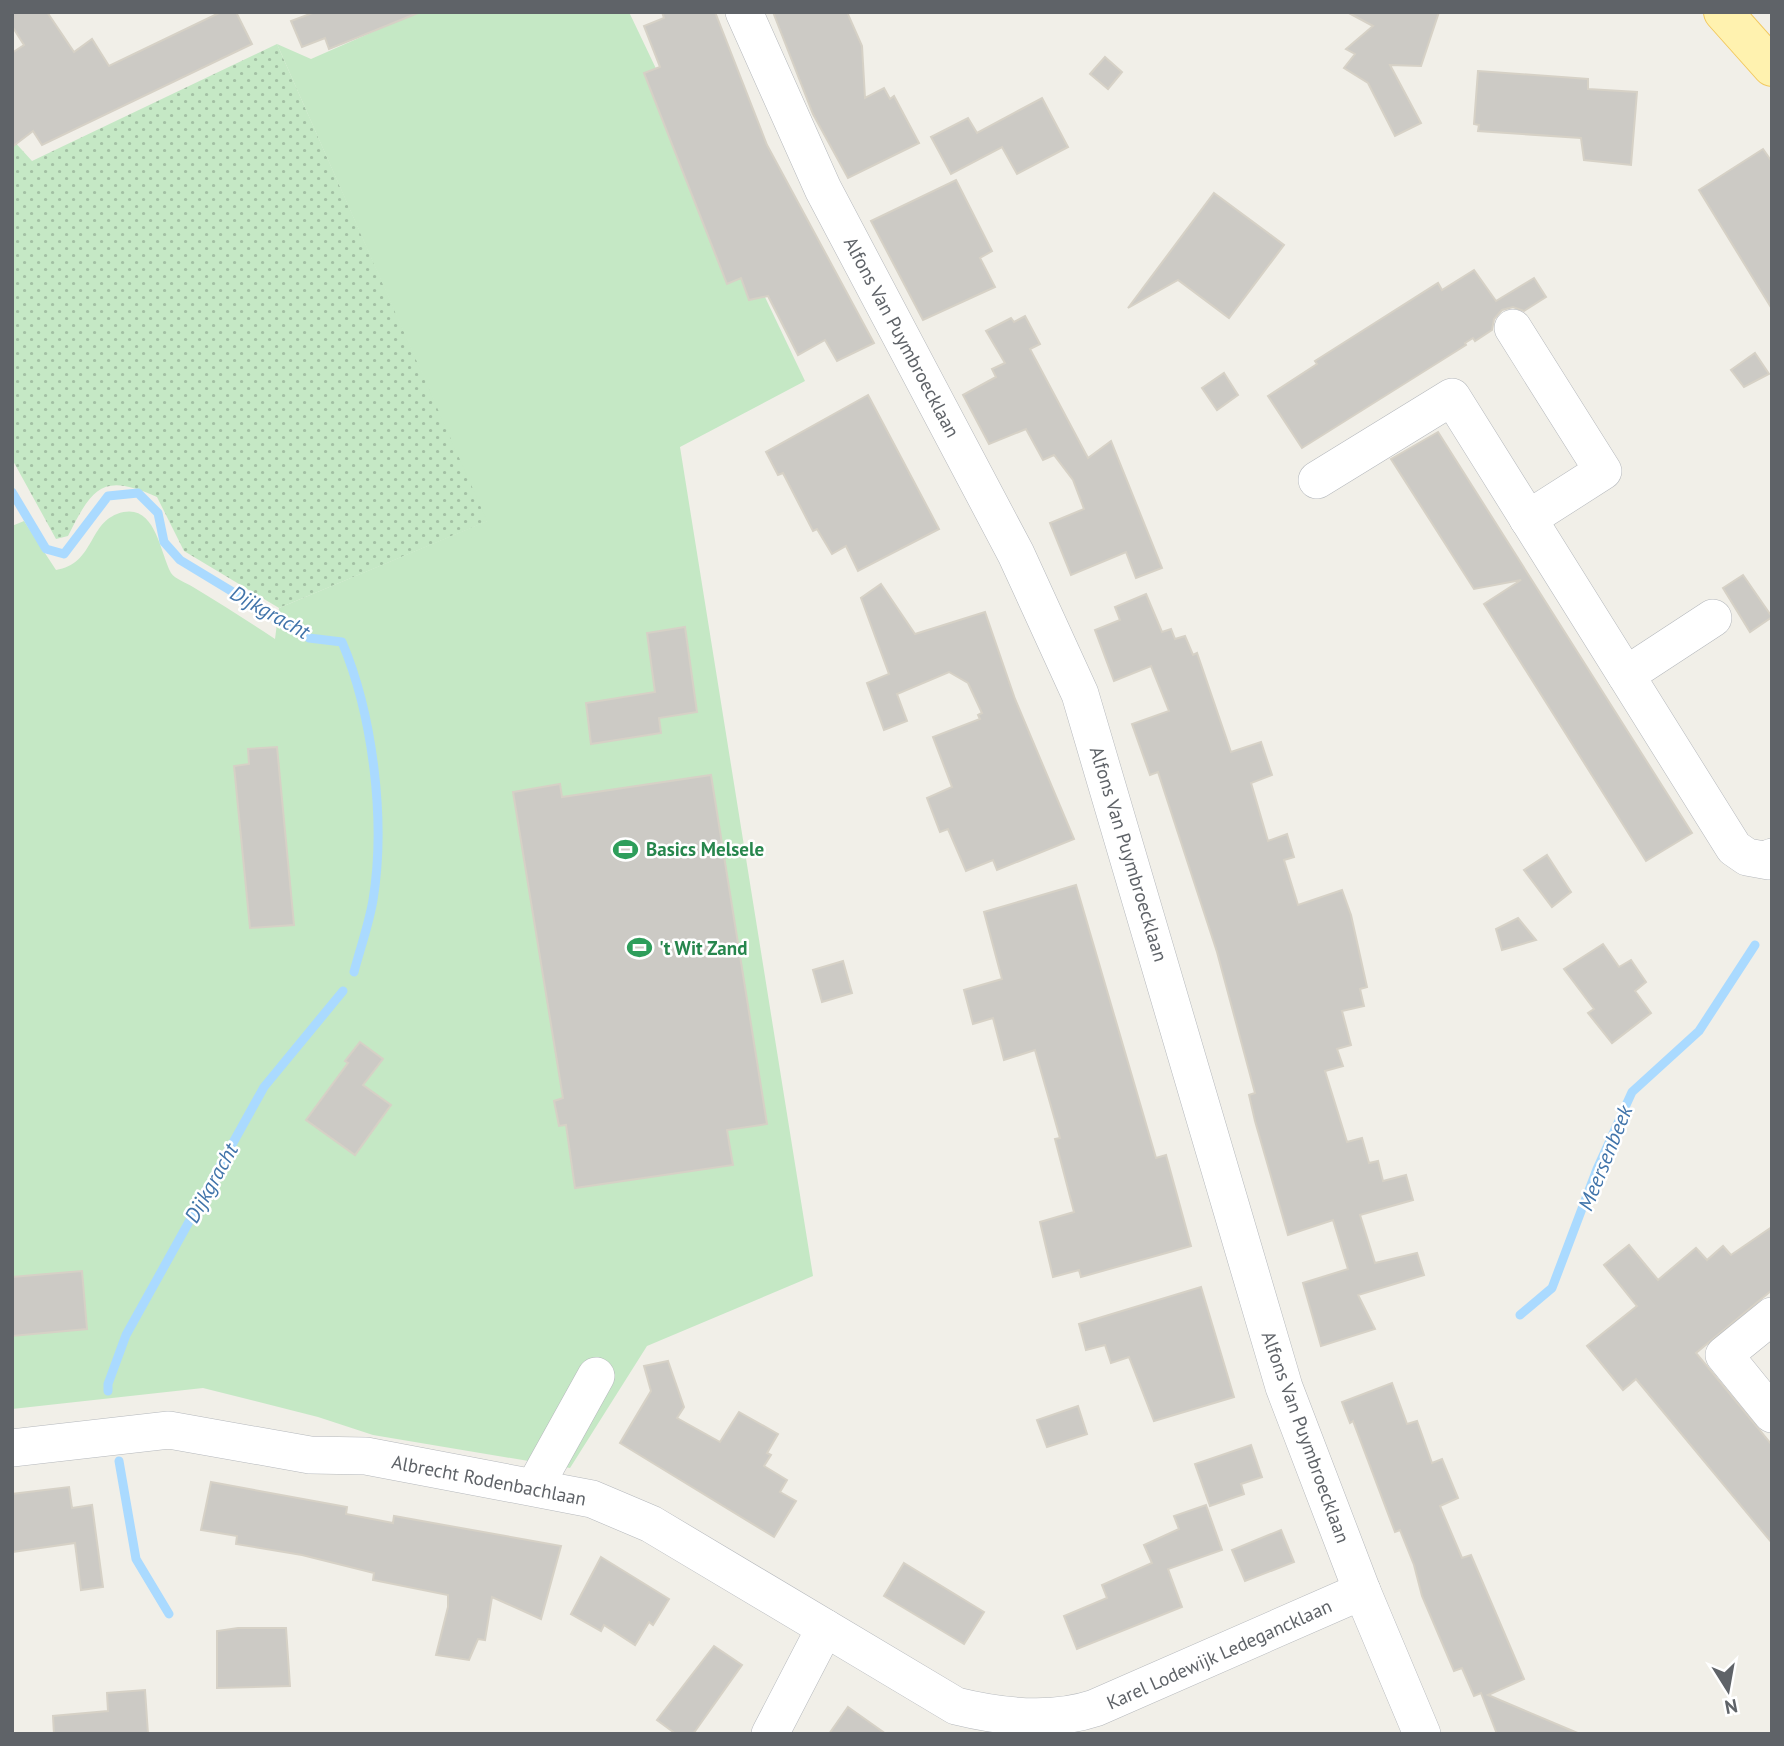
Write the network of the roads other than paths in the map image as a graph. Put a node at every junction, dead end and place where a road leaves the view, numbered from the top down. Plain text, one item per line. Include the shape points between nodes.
1 (744, 12) edge
2 (1723, 12) edge
3 (1772, 67) edge
4 (1513, 328) dead end
5 (1317, 480) dead end
6 (1528, 519) junction
7 (1713, 618) dead end
8 (1626, 675) junction
9 (1770, 859) edge
10 (1772, 1316) edge
11 (596, 1376) dead end
12 (1772, 1414) edge
13 (12, 1448) edge
14 (535, 1486) junction
15 (1362, 1591) junction
16 (825, 1628) junction
17 (956, 1706) junction
18 (1068, 1724) edge
19 (770, 1734) edge
20 (991, 1734) edge
21 (1422, 1734) edge

1 - 15 street, Alfons Van Puymbroecklaan via 823,189 1016,554 1080,694 1284,1387
2 - 3 main road
4 - 6 street via 1603,471
5 - 6 street via 1452,397
6 - 8 street
7 - 8 street
8 - 9 street via 1734,848 1746,857
10 - 12 street via 1724,1355
11 - 14 street
13 - 14 street, Albrecht Rodenbachlaan via 169,1430 310,1455 366,1456
14 - 16 street, Albrecht Rodenbachlaan via 592,1500 651,1524
15 - 18 street, Karel Lodewijk Ledegancklaan
15 - 21 street, Alfons Van Puymbroecklaan
16 - 17 street, Albrecht Rodenbachlaan
16 - 19 street
17 - 18 street, Albrecht Rodenbachlaan
17 - 20 street, Albrecht Rodenbachlaan

